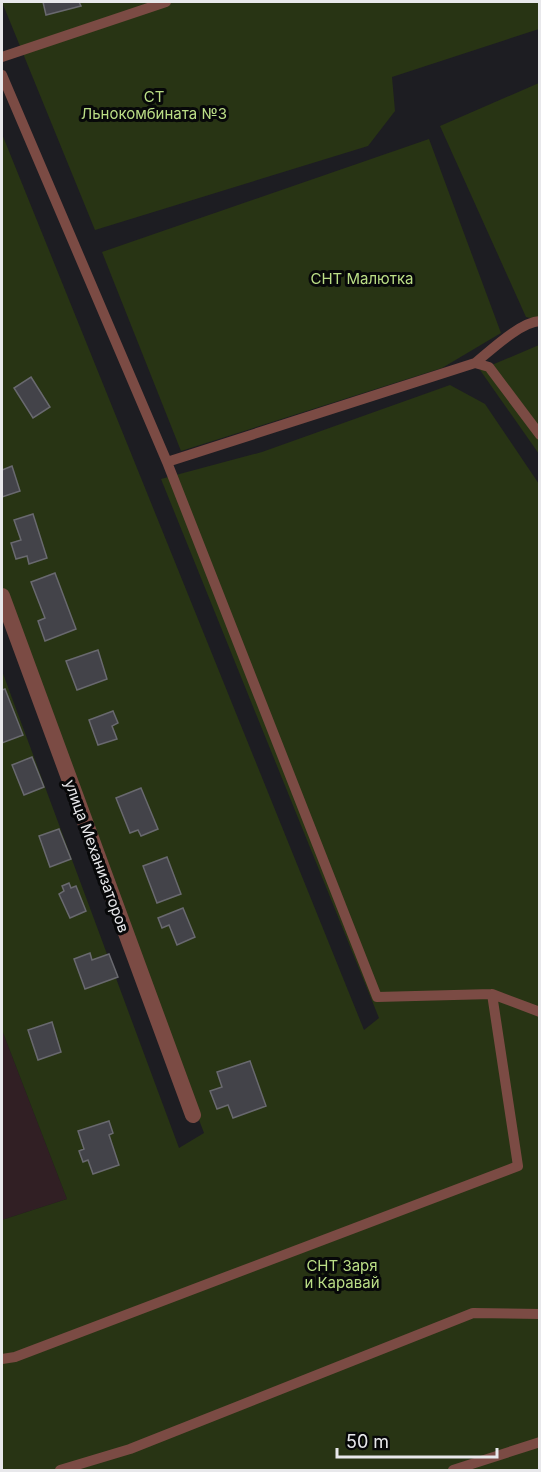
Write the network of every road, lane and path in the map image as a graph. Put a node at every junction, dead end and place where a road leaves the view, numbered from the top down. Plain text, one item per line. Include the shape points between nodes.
1 (166, 2) edge
2 (2, 57) edge
3 (2, 75) edge
4 (540, 321) edge
5 (475, 363) junction
6 (540, 435) edge
7 (167, 462) junction
8 (2, 596) edge
9 (492, 994) junction
10 (540, 1012) edge
11 (193, 1115) dead end
12 (540, 1314) edge
13 (2, 1359) edge
14 (540, 1442) edge
15 (60, 1470) edge
16 (453, 1470) edge

1 - 2 lane
3 - 7 lane
4 - 5 lane via 513,333
5 - 6 lane via 489,367
5 - 7 lane
7 - 9 lane via 377,997
8 - 11 street, улица Механизаторов
9 - 10 lane
9 - 13 lane via 518,1166
12 - 15 lane via 473,1313 130,1449
14 - 16 lane

